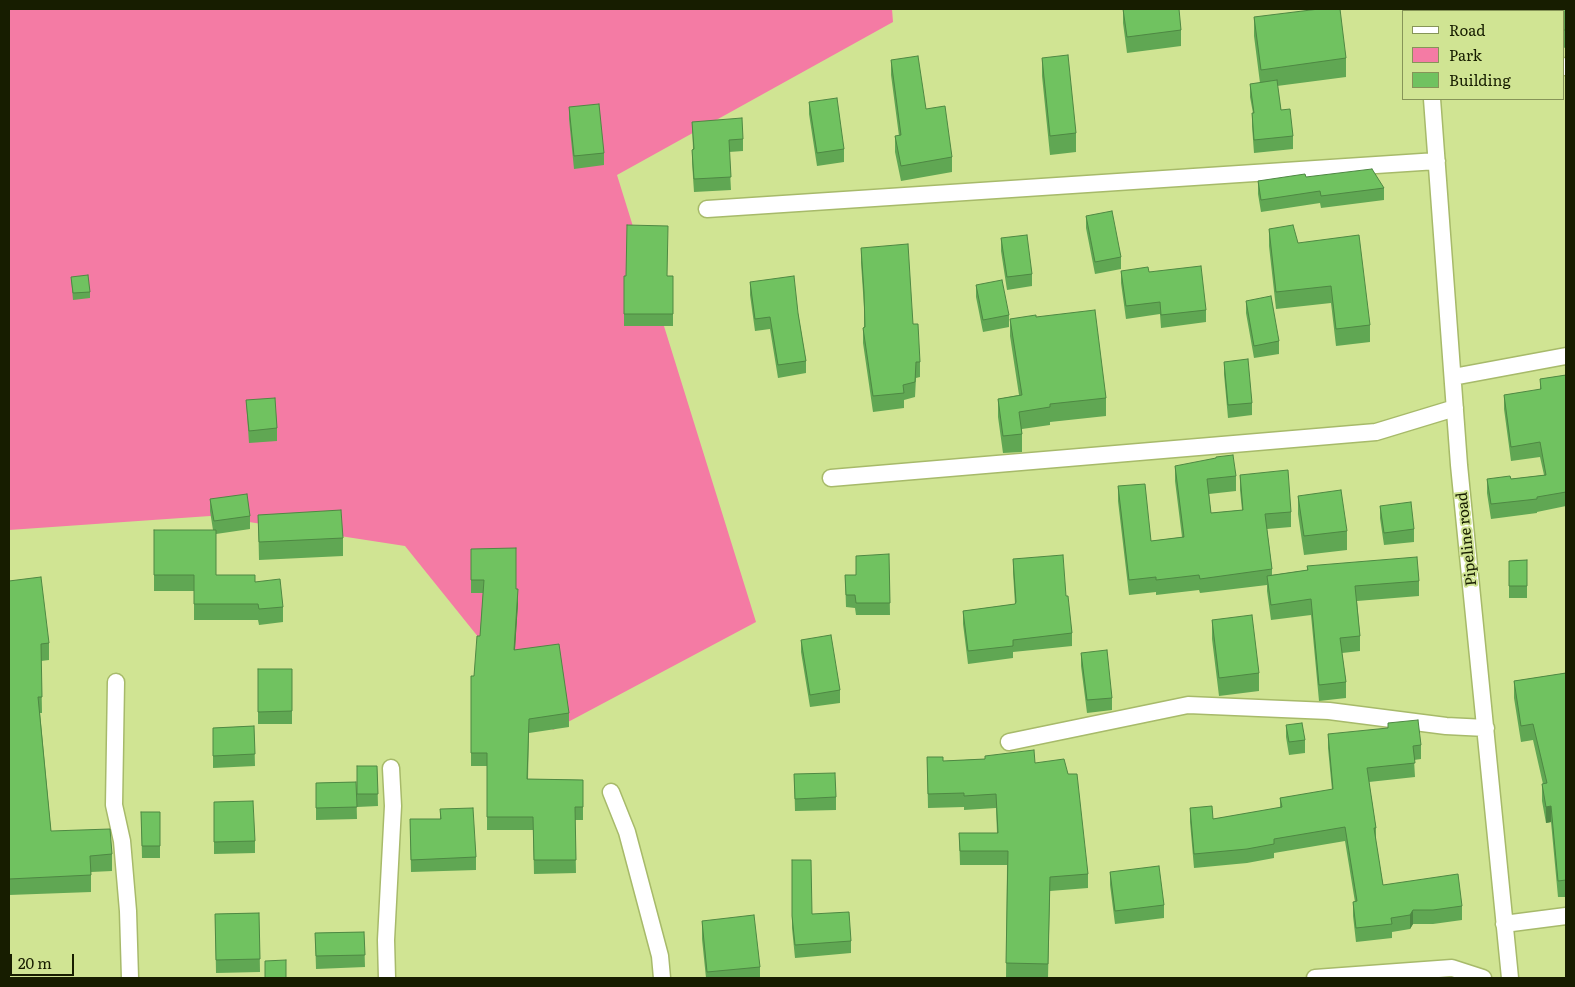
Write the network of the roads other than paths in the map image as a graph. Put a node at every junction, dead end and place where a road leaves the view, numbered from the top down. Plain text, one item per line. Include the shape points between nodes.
1 (1432, 100) edge
2 (1437, 161) junction
3 (707, 209) dead end
4 (1566, 356) edge
5 (1453, 377) junction
6 (1455, 408) junction
7 (831, 478) dead end
8 (116, 682) dead end
9 (1486, 728) junction
10 (1009, 742) dead end
11 (391, 768) dead end
12 (611, 792) dead end
13 (1566, 916) edge
14 (1504, 924) junction
15 (130, 978) edge
16 (387, 978) edge
17 (662, 978) edge
18 (1315, 978) edge
19 (1483, 978) edge
20 (1510, 978) edge

1 - 2 street, Pipeline road
2 - 3 street
2 - 5 street, Pipeline road
4 - 5 street
5 - 6 street, Pipeline road
6 - 7 street via 1376,432
6 - 9 street, Pipeline road
8 - 15 street via 114,805 122,841
9 - 10 street via 1329,711 1188,705
9 - 14 street, Pipeline road
11 - 16 street via 393,806
12 - 17 street via 627,832 660,956
13 - 14 street
14 - 20 street, Pipeline road
18 - 19 street via 1452,968

